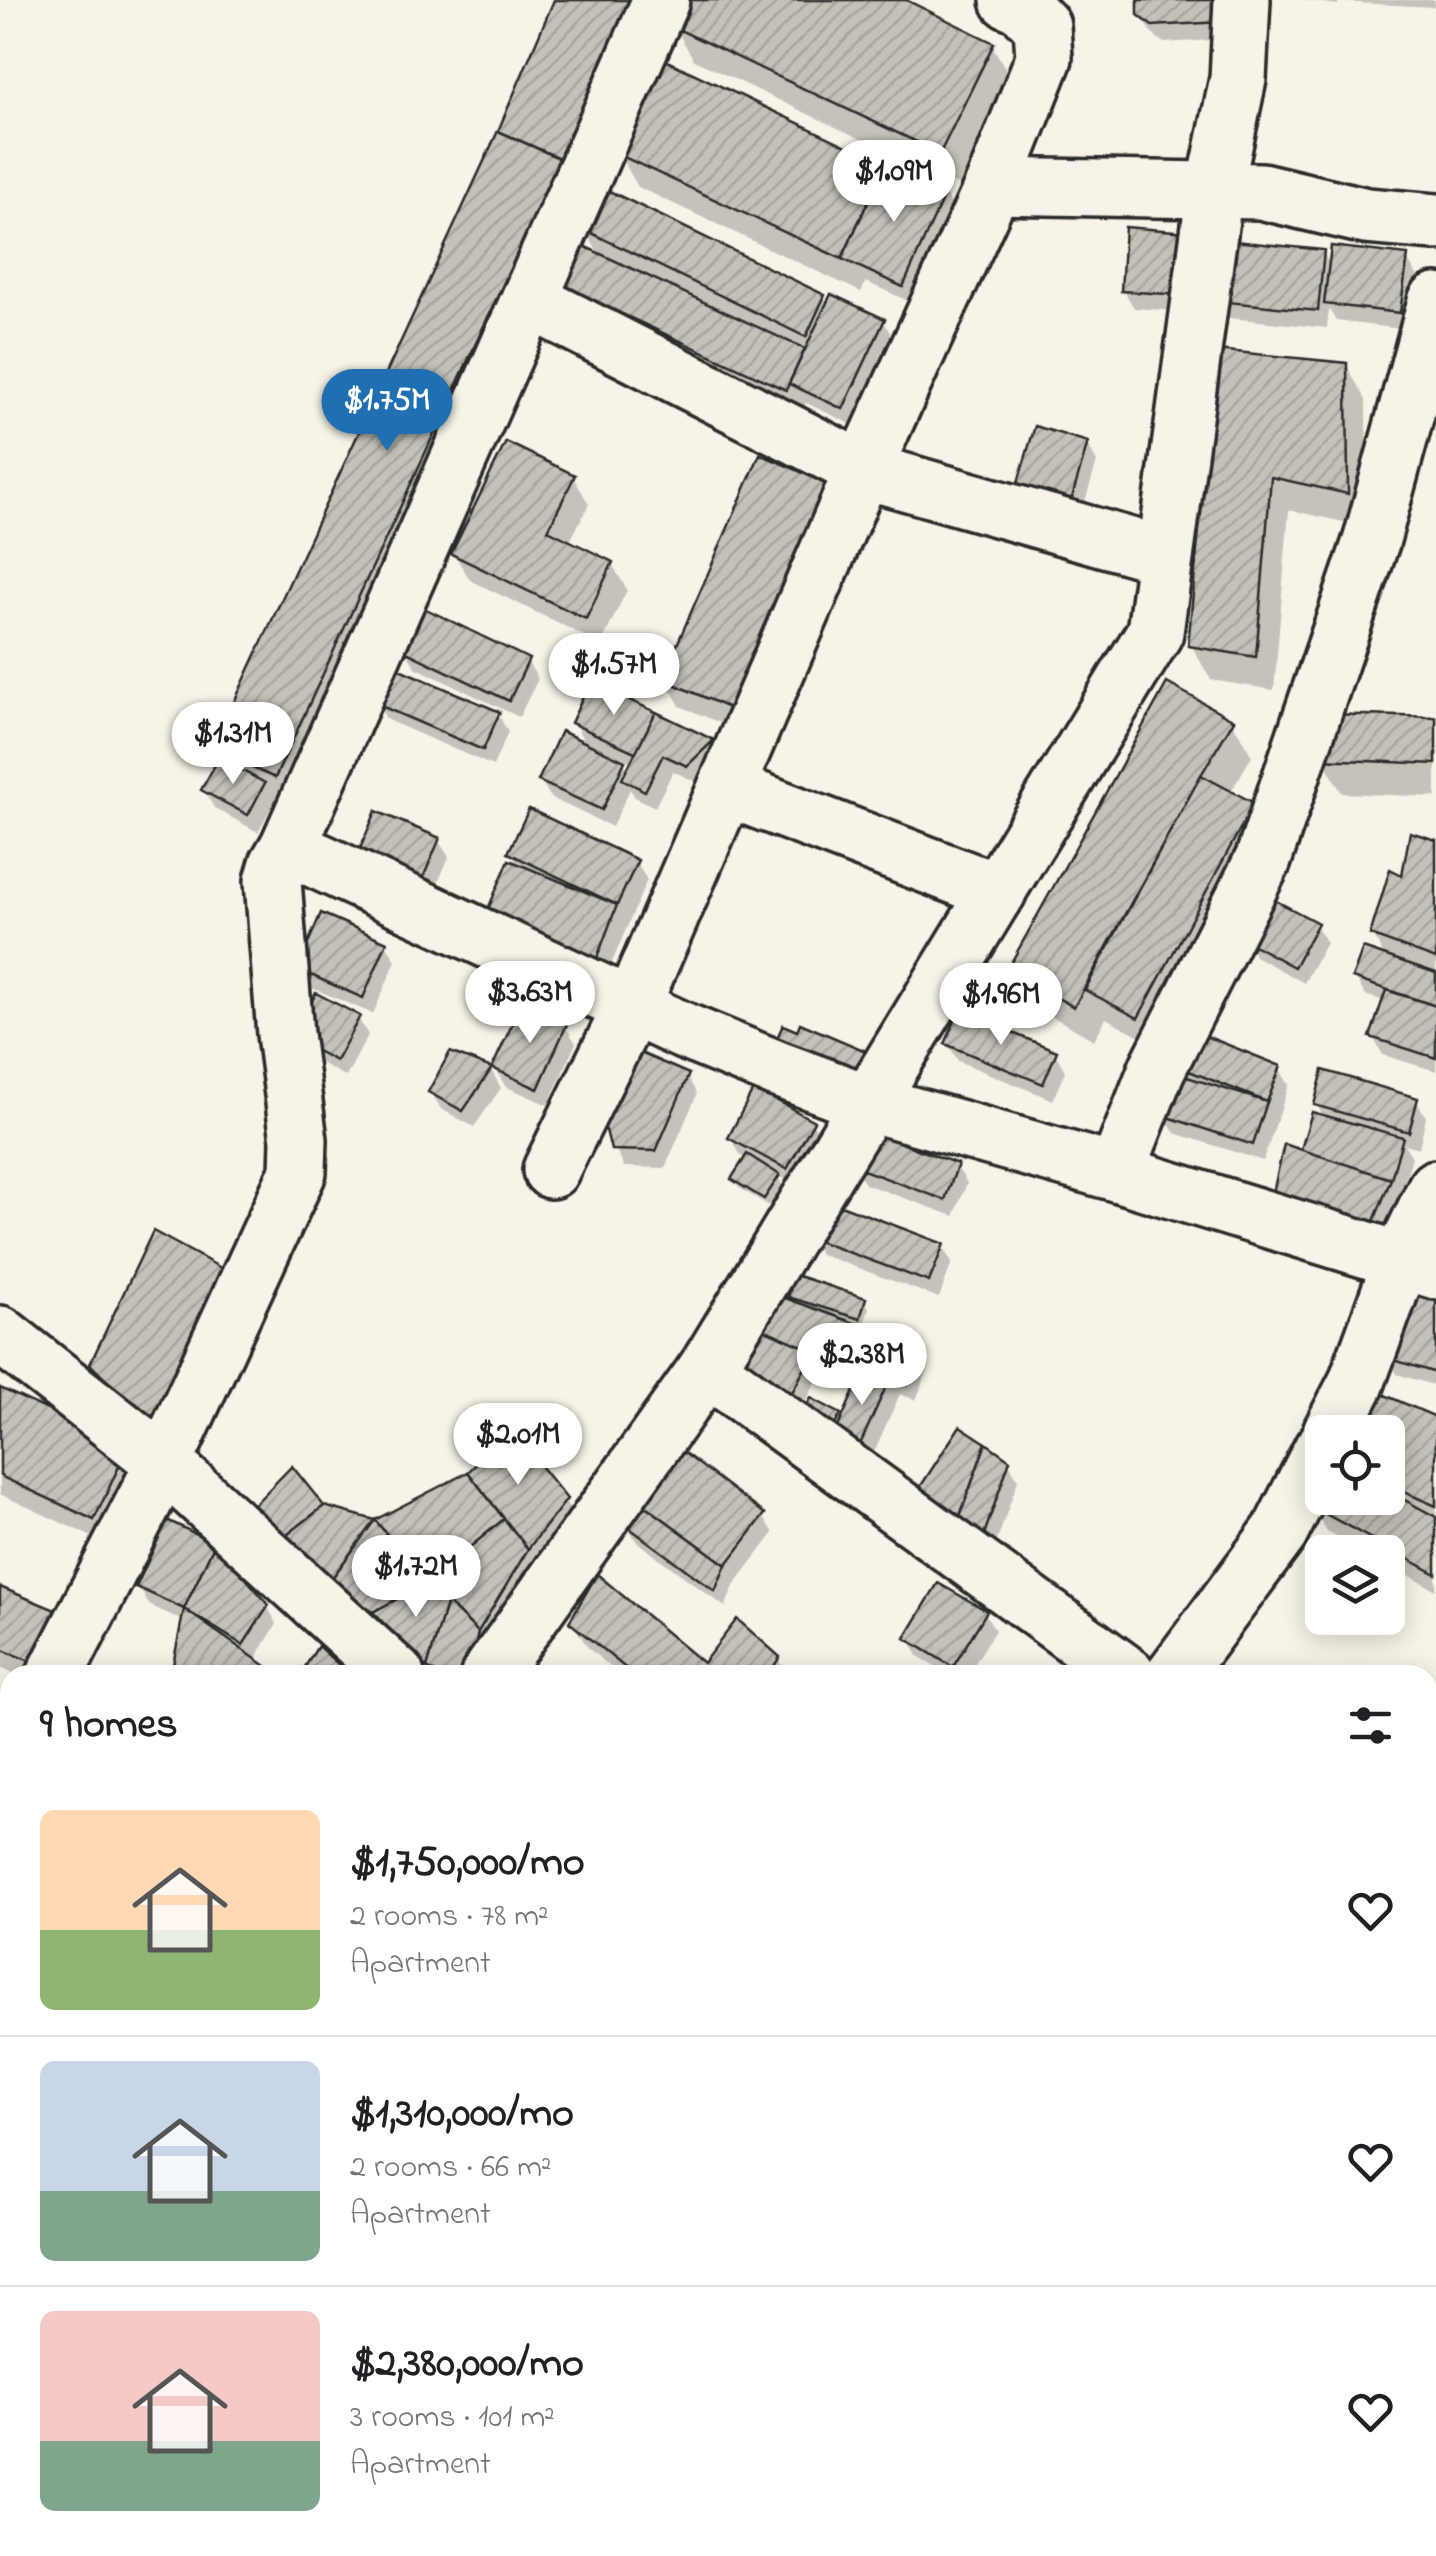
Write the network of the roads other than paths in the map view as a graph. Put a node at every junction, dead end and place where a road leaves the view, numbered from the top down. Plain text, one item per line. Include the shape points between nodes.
1 (661, 0) edge
2 (1009, 0) edge
3 (1242, 0) edge
4 (992, 186) junction
5 (1216, 189) junction
6 (1436, 222) edge
7 (528, 300) junction
8 (1436, 302) edge
9 (863, 470) junction
10 (1165, 556) junction
11 (726, 788) junction
12 (288, 847) junction
13 (998, 892) junction
14 (632, 1006) junction
15 (870, 1103) junction
16 (550, 1170) dead end
17 (1116, 1173) junction
18 (1436, 1188) edge
19 (1419, 1266) edge
20 (0, 1334) edge
21 (706, 1368) junction
22 (1340, 1415) edge
23 (164, 1463) junction
24 (1305, 1483) edge
25 (60, 1665) edge
26 (385, 1665) edge
27 (496, 1665) edge
28 (1114, 1665) edge
29 (1181, 1665) edge

1 - 7 street
2 - 4 street via 1042,26 1044,58
3 - 5 street via 1238,79
4 - 5 street
4 - 9 street
5 - 6 street
5 - 10 street
7 - 9 street
7 - 12 street
8 - 17 street via 1372,539 1263,860 1157,1068
9 - 10 street
9 - 11 street
10 - 13 street via 1155,632
11 - 13 street
11 - 14 street
12 - 14 street
12 - 23 street via 272,881 298,1172
13 - 15 street
14 - 15 street
14 - 16 street
15 - 17 street
15 - 21 street
17 - 19 street
18 - 19 street
19 - 22 street
20 - 23 street
21 - 27 street
21 - 28 street
23 - 25 street
23 - 26 street
24 - 29 street via 1280,1532

